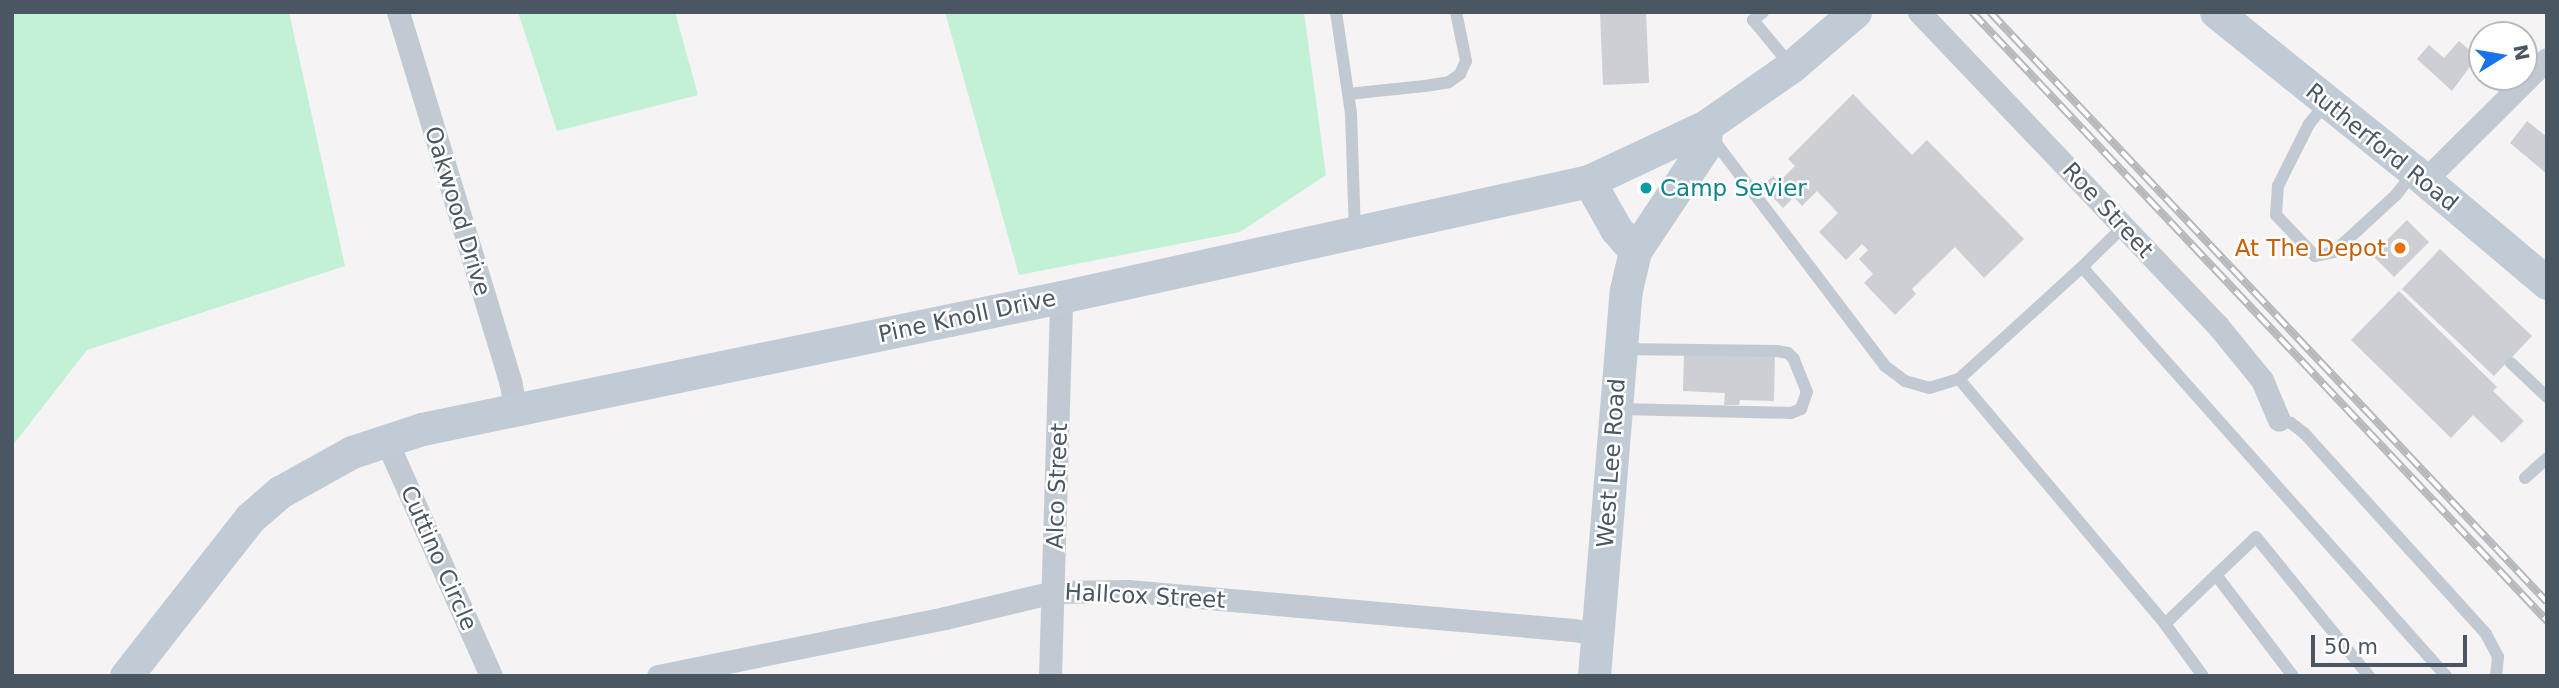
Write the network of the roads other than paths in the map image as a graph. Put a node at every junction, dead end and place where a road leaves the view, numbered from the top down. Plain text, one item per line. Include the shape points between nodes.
1 (398, 12) edge
2 (1336, 12) edge
3 (1456, 12) edge
4 (1763, 12) edge
5 (1856, 12) edge
6 (1919, 12) edge
7 (2216, 12) edge
8 (2547, 58) edge
9 (1792, 66) junction
10 (1348, 94) junction
11 (2326, 103) junction
12 (1706, 126) junction
13 (2419, 176) junction
14 (1589, 181) junction
15 (2124, 226) junction
16 (1355, 233) junction
17 (1635, 251) junction
18 (2082, 267) junction
19 (2547, 284) edge
20 (1061, 297) junction
21 (1620, 349) junction
22 (2511, 363) dead end
23 (1959, 379) junction
24 (2547, 397) edge
25 (1615, 409) junction
26 (516, 410) junction
27 (2279, 420) joint
28 (386, 440) junction
29 (2547, 458) edge
30 (2525, 478) dead end
31 (2216, 575) junction
32 (1053, 592) junction
33 (2165, 624) junction
34 (1598, 635) junction
35 (126, 676) edge
36 (491, 676) edge
37 (658, 676) edge
38 (1050, 676) edge
39 (1594, 676) edge
40 (2203, 676) edge
41 (2292, 676) edge
42 (2369, 676) edge
43 (2446, 676) edge
44 (2496, 676) edge

1 - 26 street, Oakwood Drive
2 - 10 lane
3 - 10 lane via 1465,61 1460,74 1449,82
4 - 9 lane via 1753,20
5 - 9 street, Pine Knoll Drive
6 - 15 street, Roe Street
7 - 11 street, Rutherford Road
8 - 13 street
9 - 12 street, Pine Knoll Drive
10 - 16 lane
11 - 13 street, Rutherford Road
11 - 13 lane via 2309,124 2278,186 2276,215 2315,256 2334,252
12 - 14 street, Pine Knoll Drive
12 - 17 street, West Lee Road via 1705,146
12 - 23 lane via 1885,366 1905,382 1929,388
13 - 19 street, Rutherford Road
14 - 16 street, Pine Knoll Drive
14 - 17 street via 1616,229
15 - 18 lane
15 - 27 street, Roe Street via 2256,372
16 - 20 street, Pine Knoll Drive
17 - 21 street, West Lee Road
18 - 23 lane
18 - 43 lane
20 - 26 street, Pine Knoll Drive
20 - 32 street, Alco Street
21 - 25 street, West Lee Road
21 - 25 lane via 1777,351 1794,359 1808,392 1801,409 1791,413
22 - 24 lane
23 - 33 lane
25 - 34 street, West Lee Road
26 - 28 street, Pine Knoll Drive
27 - 44 lane via 2304,433 2486,634 2498,657
28 - 35 street, Pine Knoll Drive via 314,470 250,518
28 - 36 street, Cuttino Circle
29 - 30 lane
31 - 33 lane
31 - 41 lane
31 - 42 lane via 2256,537
32 - 34 street, Hallcox Street via 1128,591
32 - 37 street, Hallcox Street
32 - 38 street, Alco Street
33 - 40 lane
34 - 39 street, West Lee Road

